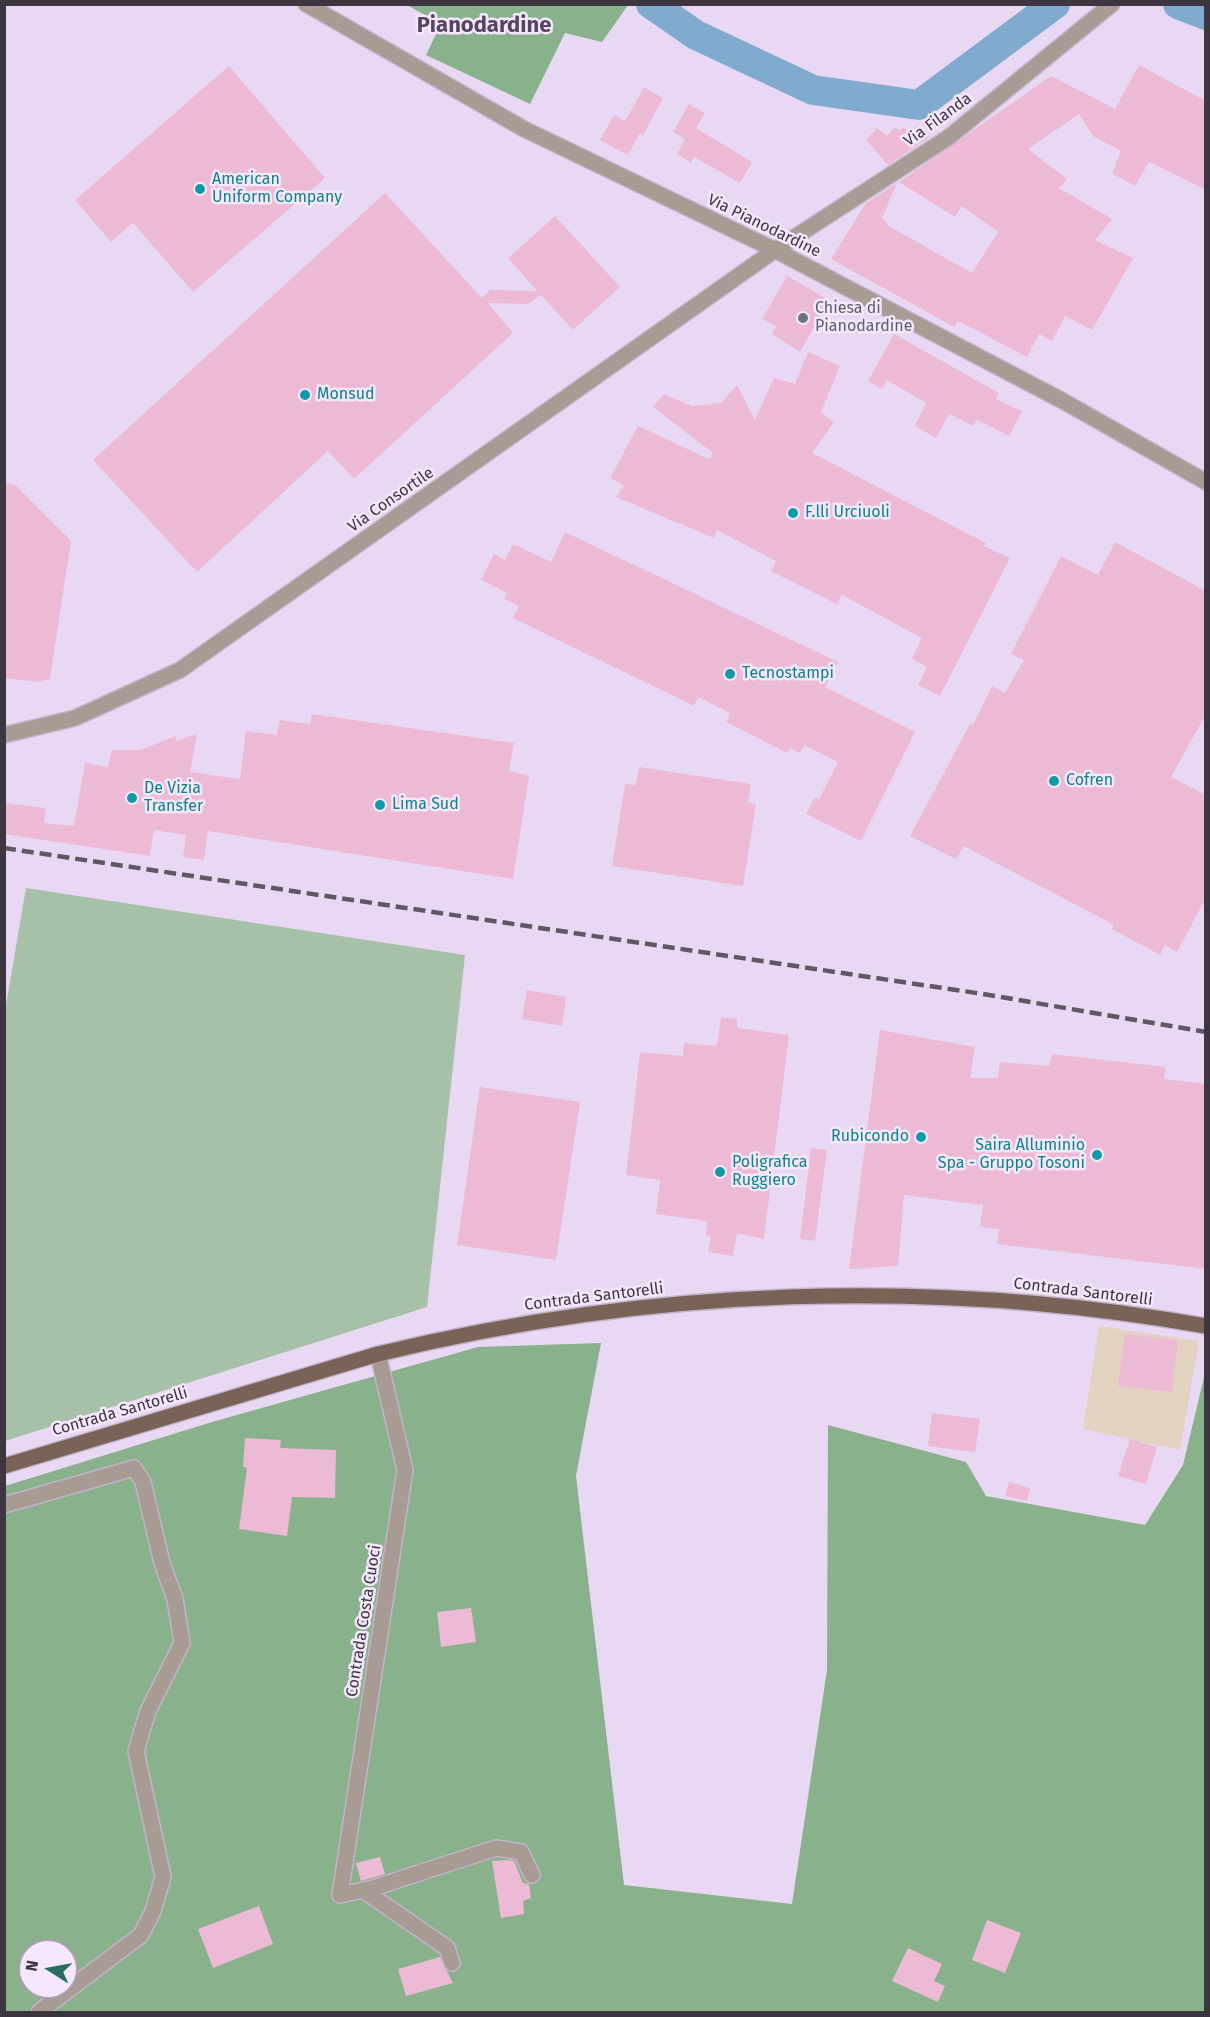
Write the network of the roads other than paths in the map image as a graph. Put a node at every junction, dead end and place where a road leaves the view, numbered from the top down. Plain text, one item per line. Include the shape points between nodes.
1 (306, 4) edge
2 (1112, 4) edge
3 (776, 250) junction
4 (1206, 482) edge
5 (4, 735) edge
6 (1206, 1326) edge
7 (378, 1354) junction
8 (4, 1466) edge
9 (4, 1505) edge
10 (532, 1875) dead end
11 (363, 1890) junction
12 (452, 1963) dead end
13 (39, 2013) edge

1 - 3 street, Via Pianodardine via 524,129
2 - 3 street, Via Filanda via 949,137
3 - 4 street, Via Pianodardine via 1063,401
3 - 5 street, Via Consortile via 180,670 75,718
6 - 7 main road, Contrada Santorelli via 948,1296 770,1297 554,1318
7 - 8 main road, Contrada Santorelli
7 - 11 street, Contrada Costa Cuoci via 405,1470 340,1895
9 - 13 street via 134,1468 143,1482 162,1563 175,1599 182,1643 148,1711 136,1751 163,1877 153,1911 141,1935
10 - 11 street via 521,1852 496,1848
11 - 12 street via 429,1933 447,1948

